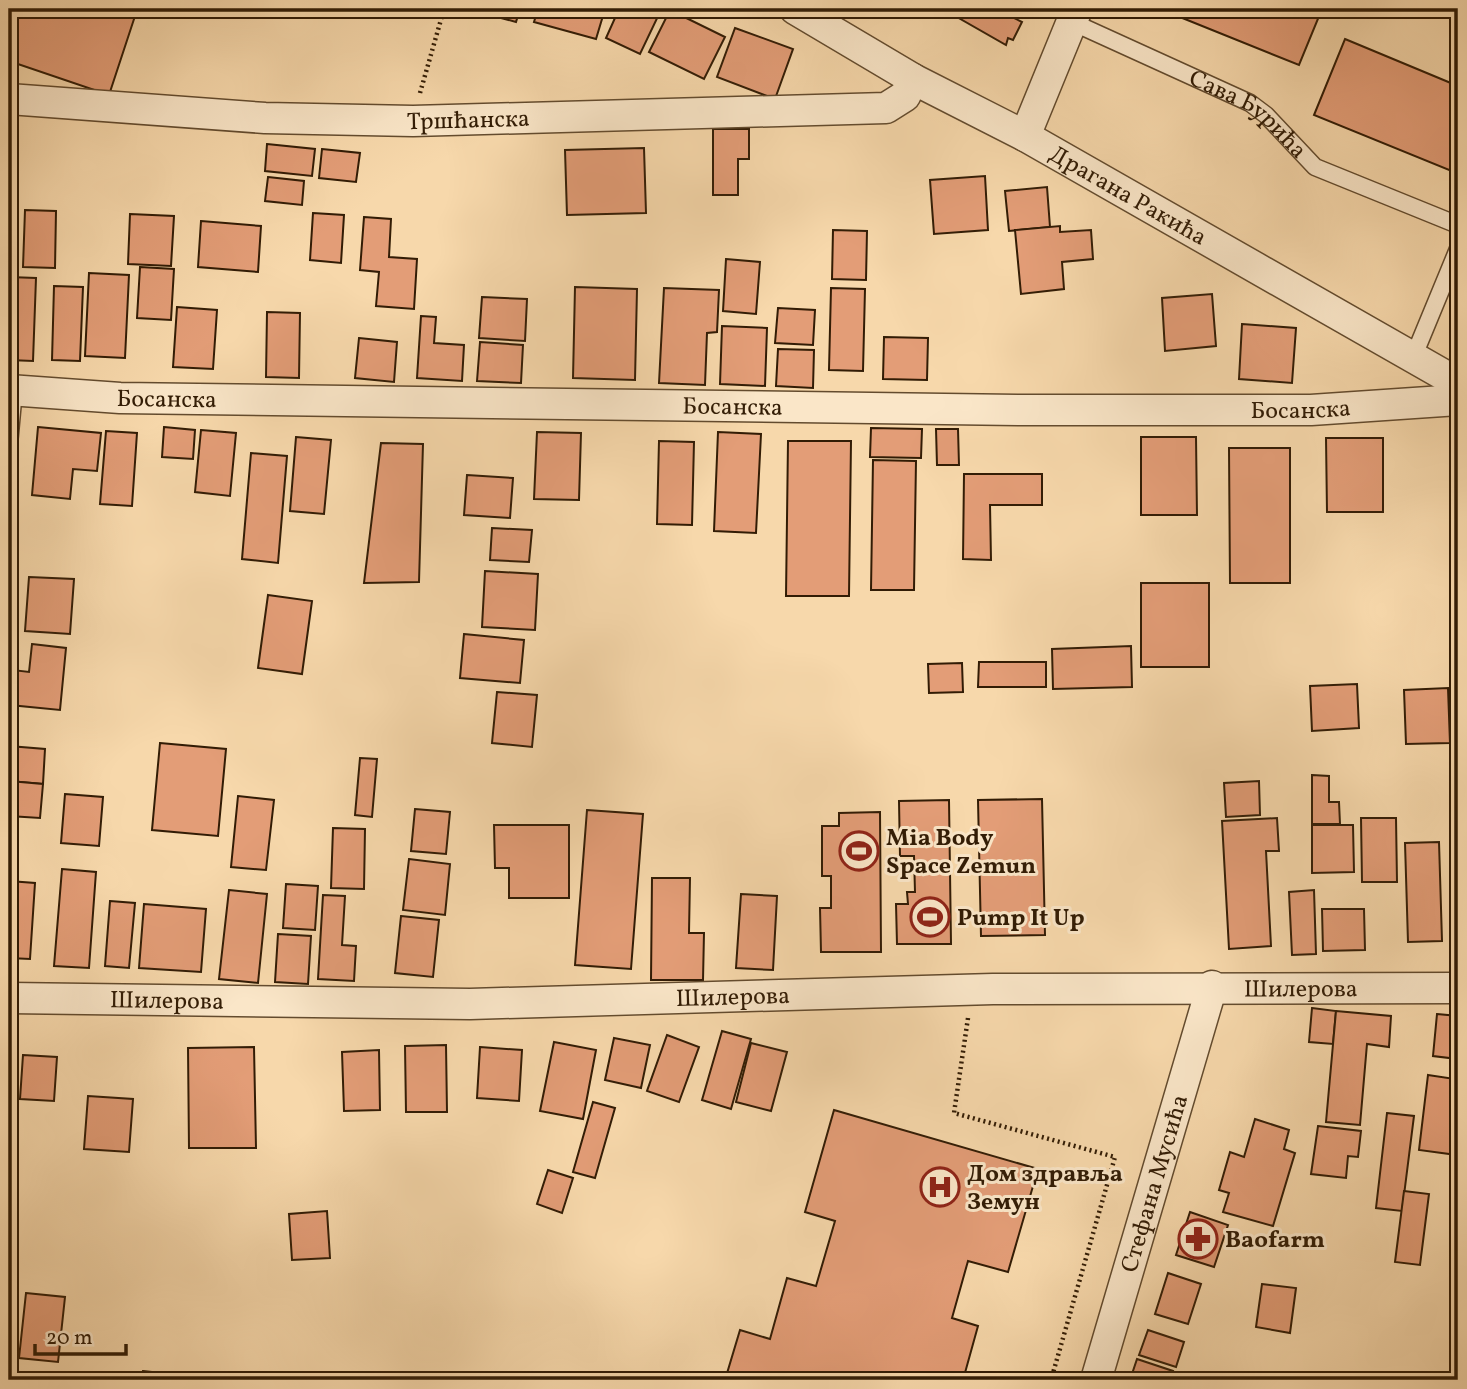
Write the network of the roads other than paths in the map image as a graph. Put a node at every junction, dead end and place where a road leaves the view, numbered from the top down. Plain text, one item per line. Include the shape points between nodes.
1 (795, 9) edge
2 (1074, 15) edge
3 (913, 79) junction
4 (9, 99) edge
5 (1025, 136) junction
6 (1458, 225) edge
7 (1458, 249) edge
8 (1413, 358) junction
9 (1458, 383) edge
10 (11, 390) edge
11 (1458, 400) edge
12 (9, 444) edge
13 (1212, 986) junction
14 (1458, 988) edge
15 (9, 998) edge
16 (1096, 1380) edge

1 - 3 street, Драгана Ракића
2 - 5 street, Сава Бурића
2 - 6 lane, Сава Бурића via 1250,103 1315,167
3 - 4 street, Тршћанска via 905,96 886,108 413,121 265,118
3 - 5 street, Драгана Ракића
5 - 8 street, Драгана Ракића
7 - 8 lane
8 - 9 street, Драгана Ракића
10 - 11 street, Босанска via 120,398 1020,411 1311,410
10 - 12 lane
13 - 14 street, Шилерова
13 - 15 street, Шилерова via 470,1004
13 - 16 street, Стефана Мусића

